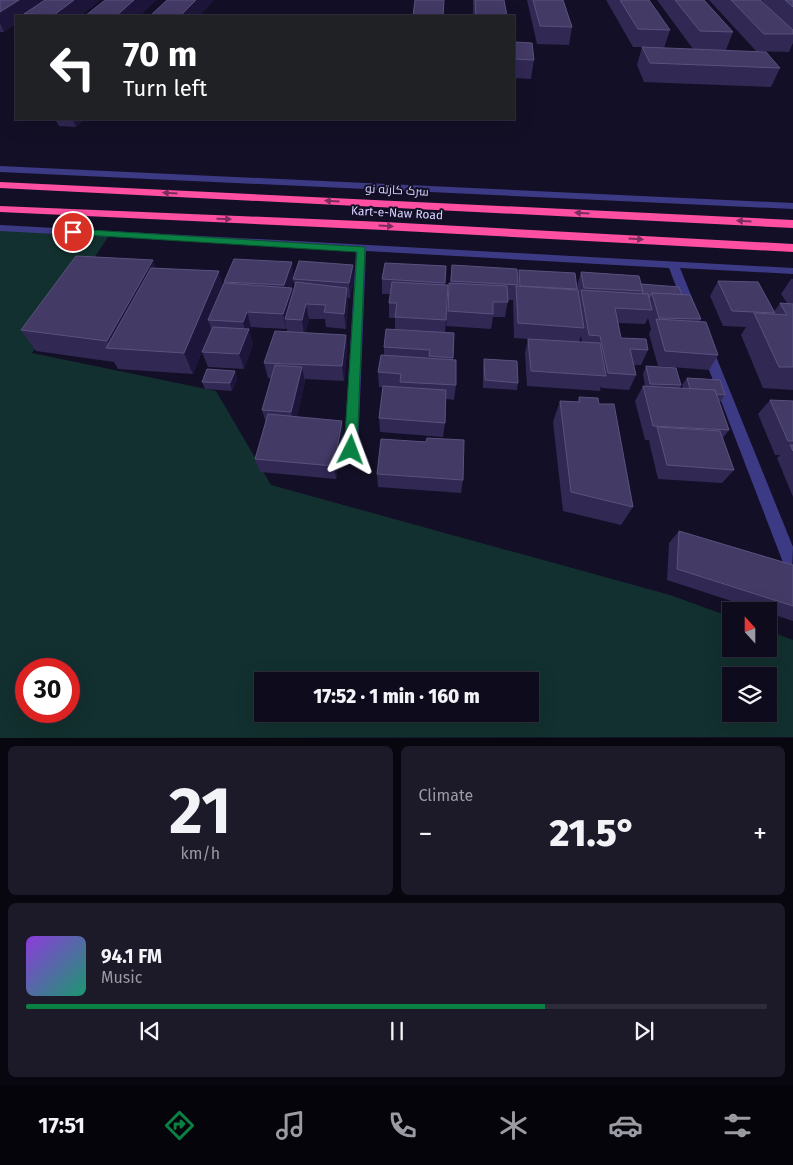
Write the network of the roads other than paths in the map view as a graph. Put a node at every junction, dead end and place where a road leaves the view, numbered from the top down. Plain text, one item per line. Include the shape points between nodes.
1 (0, 169) edge
2 (0, 185) edge
3 (793, 206) edge
4 (0, 209) edge
5 (793, 224) edge
6 (0, 228) edge
7 (793, 248) edge
8 (361, 249) junction
9 (674, 266) junction
10 (793, 272) edge
11 (695, 320) edge
12 (702, 338) edge
13 (351, 450) dead end
14 (792, 565) edge

1 - 3 street
5 -> 2 highway, سرک کارته نو
4 -> 7 highway, Kart-e-Naw Road
6 - 8 street
8 - 9 street
8 - 13 street
9 - 10 street
9 - 11 street
12 - 14 street

